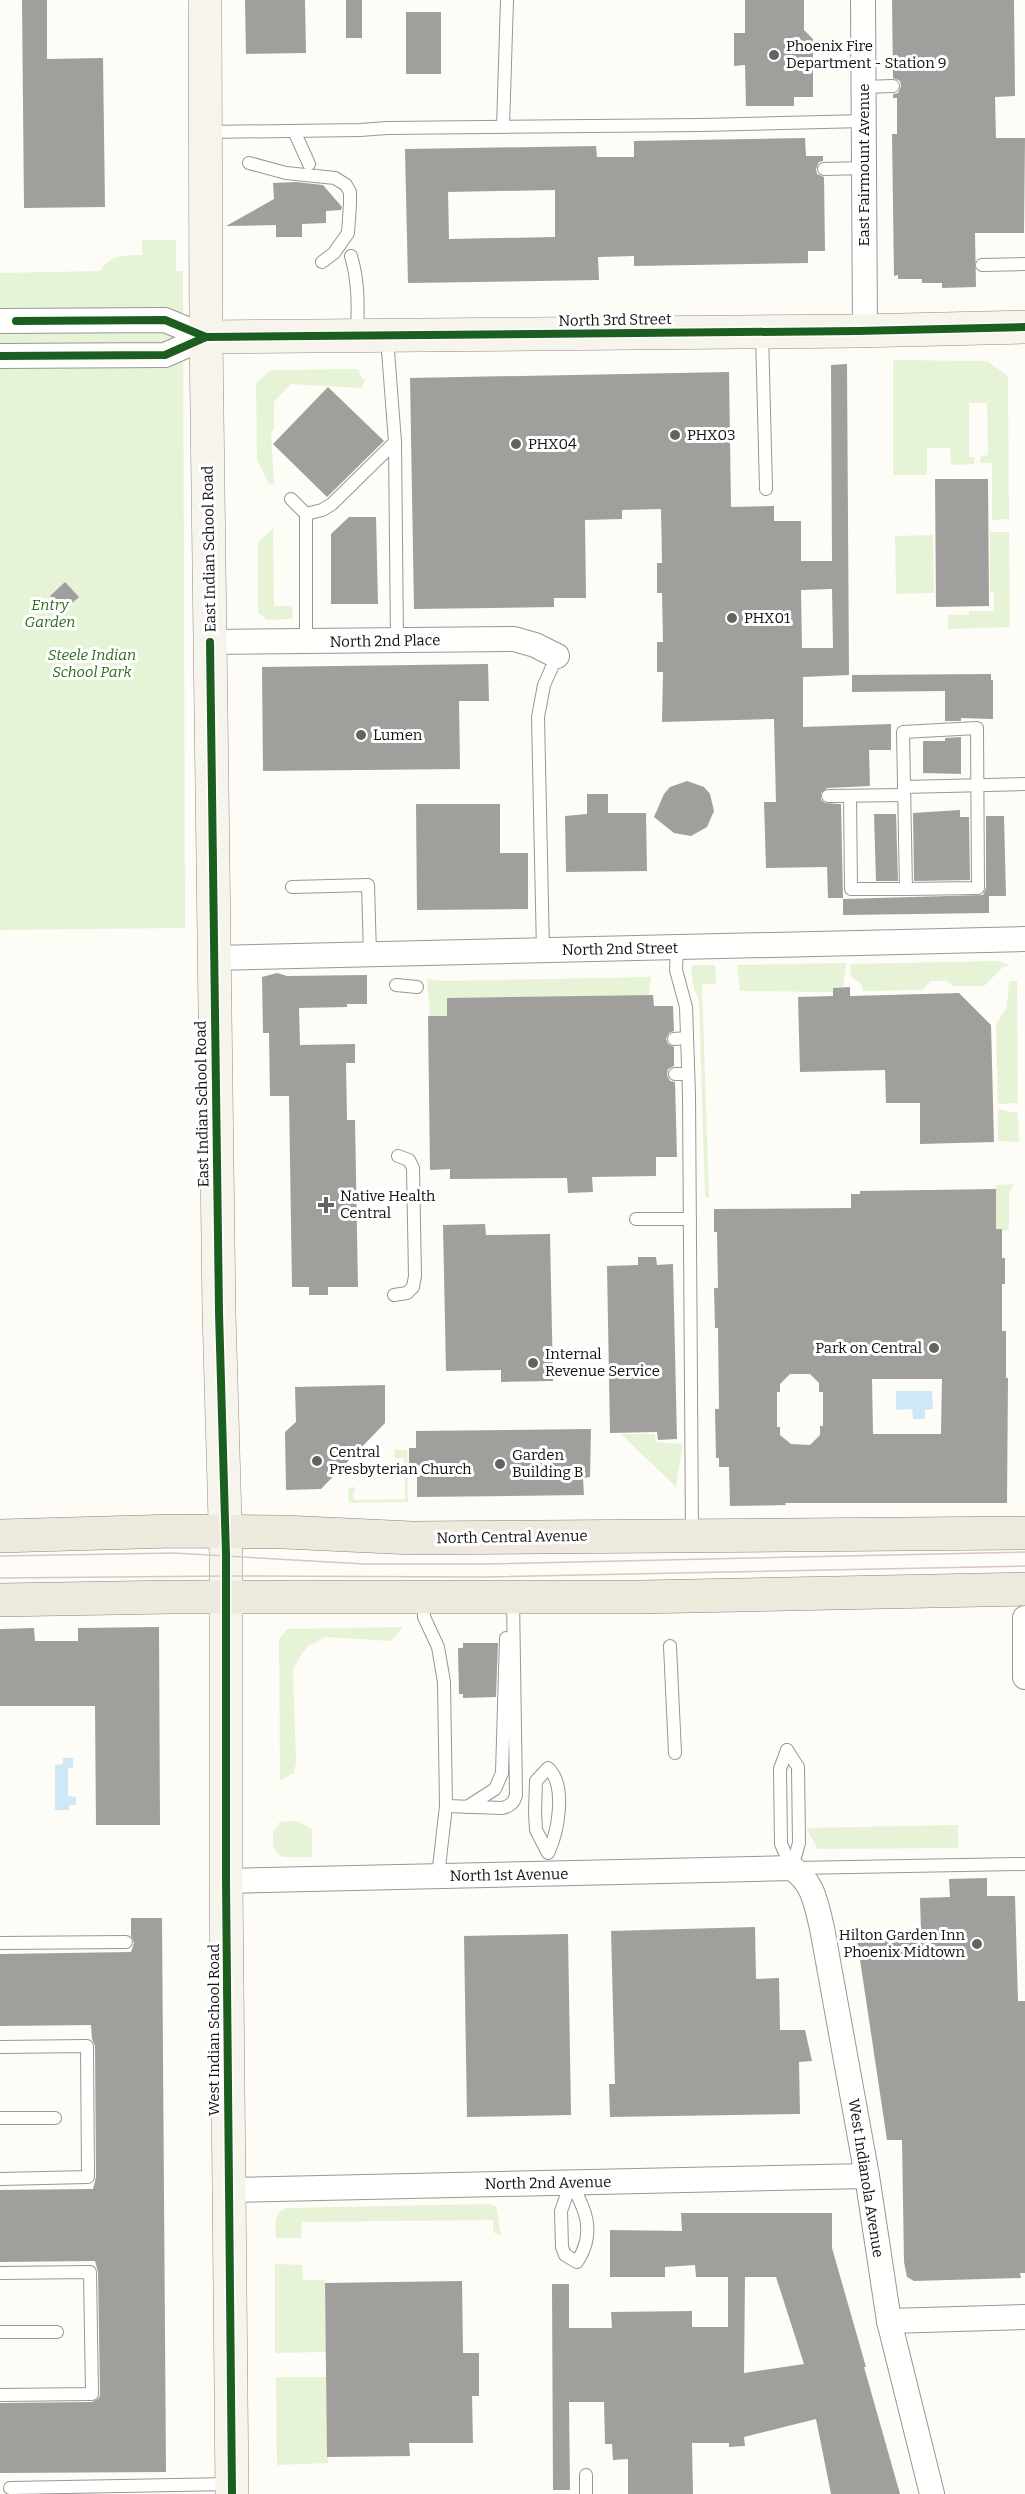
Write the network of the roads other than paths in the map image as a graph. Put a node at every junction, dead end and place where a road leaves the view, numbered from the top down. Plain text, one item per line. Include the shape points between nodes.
1 (205, 0) edge
2 (507, 0) edge
3 (864, 0) edge
4 (893, 86) dead end
5 (864, 87) junction
6 (864, 121) junction
7 (504, 127) junction
8 (294, 131) junction
9 (206, 132) junction
10 (249, 163) dead end
11 (309, 164) dead end
12 (864, 168) junction
13 (824, 169) dead end
14 (351, 256) dead end
15 (322, 262) dead end
16 (1025, 264) edge
17 (982, 265) dead end
18 (0, 321) edge
19 (1025, 327) edge
20 (865, 331) junction
21 (762, 332) junction
22 (372, 336) junction
23 (206, 337) junction
24 (0, 356) edge
25 (395, 442) junction
26 (766, 489) dead end
27 (291, 499) dead end
28 (306, 514) junction
29 (397, 640) junction
30 (306, 641) junction
31 (210, 642) junction
32 (557, 656) joint
33 (1025, 784) edge
34 (977, 786) junction
35 (904, 791) junction
36 (828, 796) dead end
37 (850, 796) junction
38 (292, 887) dead end
39 (906, 889) junction
40 (1025, 939) edge
41 (676, 948) junction
42 (543, 951) junction
43 (370, 955) junction
44 (214, 958) junction
45 (396, 985) dead end
46 (417, 987) dead end
47 (687, 1038) junction
48 (674, 1039) dead end
49 (675, 1074) dead end
50 (688, 1074) junction
51 (689, 1094) junction
52 (675, 1095) dead end
53 (398, 1156) dead end
54 (636, 1219) dead end
55 (690, 1219) junction
56 (394, 1295) dead end
57 (226, 1531) junction
58 (1025, 1533) edge
59 (0, 1536) edge
60 (692, 1536) junction
61 (226, 1582) junction
62 (1025, 1588) edge
63 (423, 1598) junction
64 (0, 1600) edge
65 (514, 1607) junction
66 (1025, 1618) edge
67 (670, 1646) dead end
68 (1025, 1677) edge
69 (675, 1753) dead end
70 (548, 1768) joint
71 (446, 1806) junction
72 (466, 1807) junction
73 (1025, 1864) edge
74 (792, 1868) junction
75 (438, 1876) junction
76 (226, 1881) junction
77 (126, 1942) dead end
78 (0, 1943) edge
79 (0, 2047) edge
80 (0, 2118) edge
81 (55, 2118) dead end
82 (867, 2176) junction
83 (0, 2179) edge
84 (571, 2182) junction
85 (229, 2190) junction
86 (0, 2273) edge
87 (1025, 2317) edge
88 (889, 2321) junction
89 (0, 2332) edge
90 (57, 2332) dead end
91 (0, 2395) edge
92 (586, 2475) dead end
93 (232, 2489) edge
94 (7, 2490) edge
95 (586, 2494) edge
96 (932, 2494) edge

1 - 9 main road, East Indian School Road
2 - 7 lane
3 - 5 street, East Fairmount Avenue
4 - 5 lane
5 - 6 street, East Fairmount Avenue
6 - 7 lane
6 - 12 street, East Fairmount Avenue
7 - 8 lane
8 - 9 lane
8 - 11 lane
9 - 23 main road, East Indian School Road
10 - 15 lane via 286,173 335,178 346,185 351,204 348,233
12 - 13 lane
12 - 20 street, East Fairmount Avenue
14 - 22 lane
16 - 17 lane
18 - 23 street via 165,320
19 - 20 main road, North 3rd Street
20 - 21 main road, North 3rd Street
21 - 22 main road, North 3rd Street
21 - 26 lane
22 - 23 main road, North 3rd Street
22 - 25 lane
23 - 24 street via 165,355
23 - 31 main road, East Indian School Road
25 - 28 lane via 332,504
25 - 29 lane
27 - 28 lane
28 - 30 lane
29 - 30 street, North 2nd Place
29 - 32 street, North 2nd Place via 514,639
30 - 31 street, North 2nd Place
31 - 44 main road, East Indian School Road
32 - 42 lane via 544,685 538,717
33 - 34 lane
34 - 35 lane
34 - 35 lane via 977,728 903,732
34 - 39 lane via 978,888
35 - 37 lane
35 - 39 lane
36 - 37 lane
37 - 39 lane via 851,889
38 - 43 lane via 368,885
40 - 41 street, North 2nd Street
41 - 42 street, North 2nd Street
41 - 47 lane
42 - 43 street, North 2nd Street
43 - 44 street, North 2nd Street
44 - 57 main road, East Indian School Road
45 - 46 lane
47 - 48 lane
47 - 50 lane
49 - 50 lane
50 - 51 lane
51 - 52 lane
51 - 55 lane
53 - 56 lane via 410,1160 413,1168 415,1276 407,1293
54 - 55 lane
55 - 60 lane
57 - 59 main road, North Central Avenue
57 - 60 main road, North Central Avenue via 412,1538
57 - 61 main road, East Indian School Road
58 - 60 main road, North Central Avenue
61 - 63 main road
61 - 64 main road
61 - 76 main road, West Indian School Road
62 - 65 main road via 641,1598
63 - 65 main road
63 - 71 lane via 424,1617 438,1647 444,1682
65 - 72 lane via 506,1633 502,1773 495,1790
65 - 72 lane via 516,1795 510,1806 502,1808
66 - 68 street
67 - 69 lane
70 - 70 lane via 536,1781 535,1812 536,1830 548,1853 558,1813 556,1781
71 - 72 lane
71 - 75 lane
73 - 74 lane
74 - 74 lane via 799,1843 798,1767 788,1750 780,1769 781,1844
74 - 75 street, North 1st Avenue
74 - 82 street, West Indianola Avenue via 812,1890 822,1928
75 - 76 street, North 1st Avenue
76 - 85 main road, West Indian School Road
77 - 78 lane
79 - 83 lane via 87,2046 88,2177
80 - 81 lane
82 - 84 street, North 2nd Avenue
82 - 88 street, West Indianola Avenue
84 - 84 lane via 561,2211 562,2247 565,2255 577,2262 587,2247 586,2209
84 - 85 street, North 2nd Avenue
85 - 93 main road, West Indian School Road
86 - 91 lane via 90,2272 92,2394
87 - 88 street
88 - 96 street, West Indianola Avenue
89 - 90 lane
92 - 95 lane
93 - 94 lane

